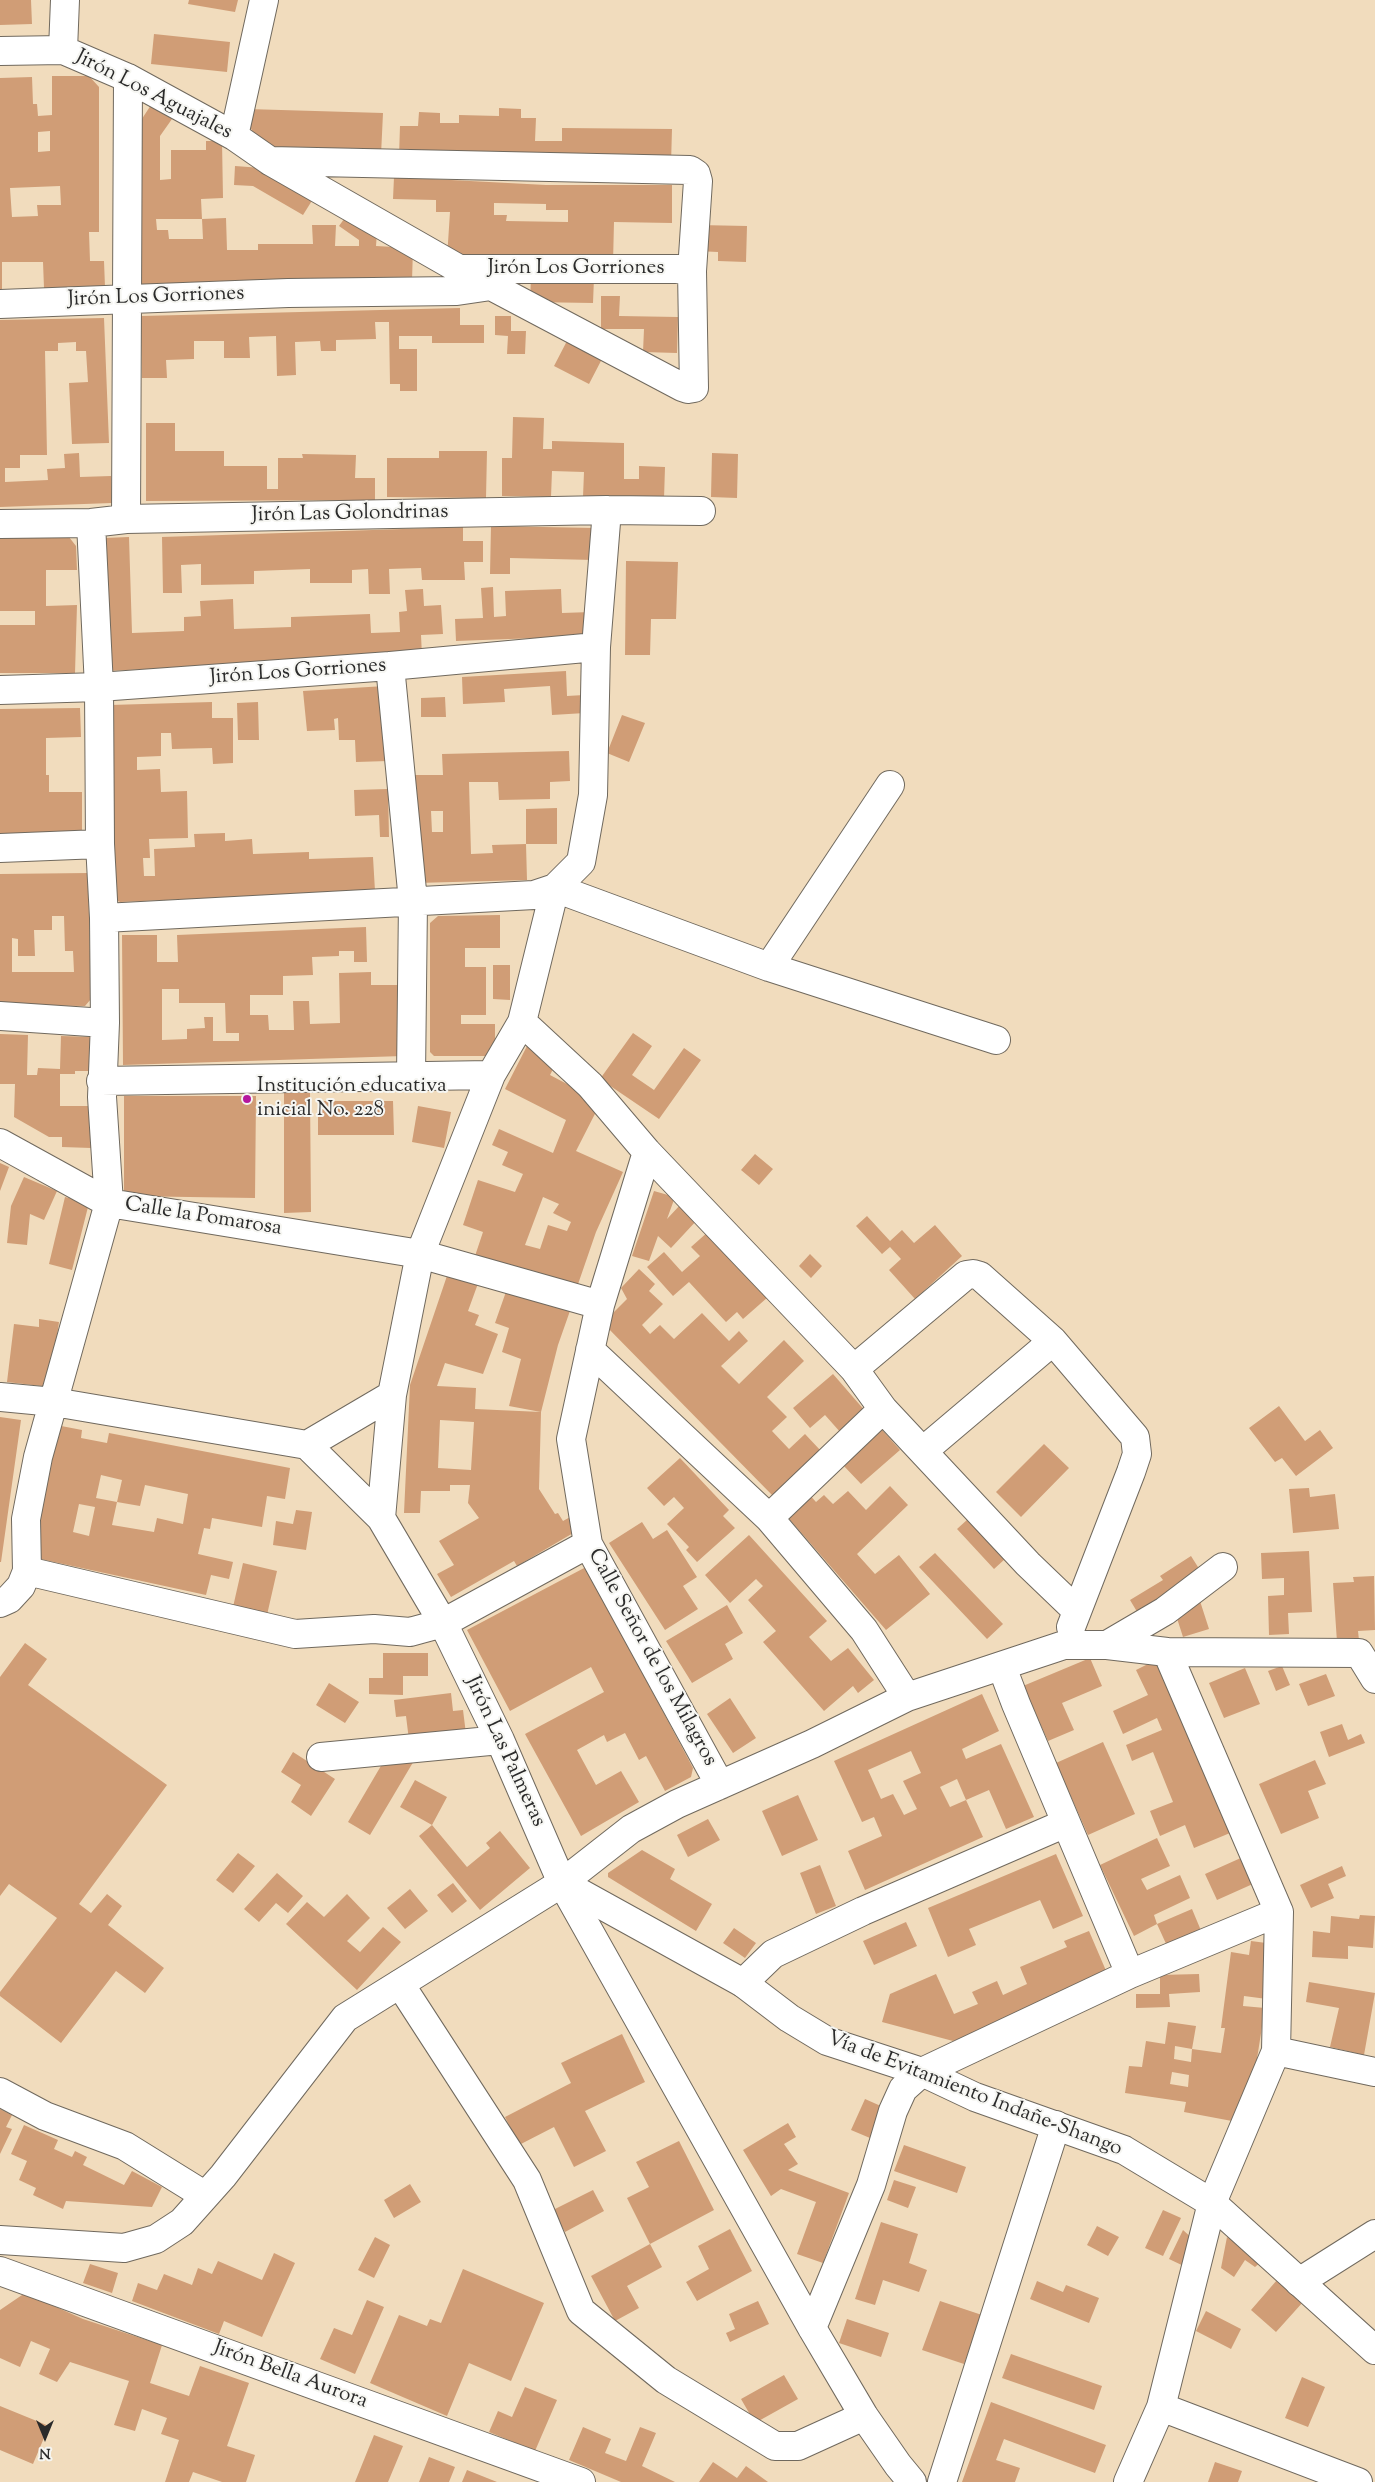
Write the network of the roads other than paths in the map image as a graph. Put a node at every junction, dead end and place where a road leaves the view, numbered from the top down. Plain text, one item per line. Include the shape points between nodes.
1 (65, 0) edge
2 (264, 0) edge
3 (63, 50) junction
4 (0, 51) edge
5 (128, 78) junction
6 (234, 136) junction
7 (270, 161) junction
8 (460, 269) junction
9 (692, 271) junction
10 (491, 286) junction
11 (126, 298) junction
12 (0, 304) edge
13 (607, 510) junction
14 (701, 511) dead end
15 (126, 520) junction
16 (0, 524) edge
17 (91, 524) junction
18 (596, 647) junction
19 (390, 666) junction
20 (99, 687) junction
21 (0, 690) edge
22 (890, 785) dead end
23 (100, 844) junction
24 (0, 848) edge
25 (555, 888) junction
26 (413, 901) junction
27 (104, 918) junction
28 (769, 966) junction
29 (0, 1016) edge
30 (522, 1022) junction
31 (105, 1023) junction
32 (996, 1040) dead end
33 (491, 1075) junction
34 (411, 1076) junction
35 (102, 1081) junction
36 (0, 1143) edge
37 (647, 1152) junction
38 (109, 1203) junction
39 (420, 1254) junction
40 (600, 1305) junction
41 (1054, 1341) junction
42 (590, 1350) junction
43 (854, 1369) junction
44 (392, 1394) junction
45 (0, 1397) edge
46 (54, 1402) junction
47 (883, 1409) junction
48 (307, 1445) junction
49 (923, 1451) junction
50 (381, 1518) junction
51 (769, 1518) junction
52 (588, 1544) junction
53 (1223, 1567) dead end
54 (27, 1570) junction
55 (0, 1603) edge
56 (1077, 1610) junction
57 (443, 1623) junction
58 (1064, 1645) junction
59 (1107, 1645) junction
60 (1367, 1651) edge
61 (1167, 1652) junction
62 (1002, 1667) junction
63 (1375, 1679) edge
64 (907, 1697) junction
65 (500, 1740) junction
66 (321, 1757) dead end
67 (720, 1785) junction
68 (1066, 1823) junction
69 (562, 1883) junction
70 (1278, 1912) junction
71 (1130, 1974) junction
72 (743, 1983) junction
73 (400, 1984) junction
74 (1276, 2051) junction
75 (922, 2072) junction
76 (1375, 2072) edge
77 (0, 2092) edge
78 (1056, 2125) junction
79 (204, 2195) junction
80 (1212, 2203) junction
81 (1375, 2234) edge
82 (0, 2240) edge
83 (3, 2276) edge
84 (1299, 2282) junction
85 (812, 2328) junction
86 (1375, 2350) edge
87 (1161, 2407) junction
88 (864, 2416) junction
89 (581, 2482) edge
90 (912, 2482) edge
91 (942, 2482) edge
92 (1128, 2482) edge
93 (1358, 2482) edge

1 - 3 street
2 - 6 street
3 - 4 street, Jirón Los Aguajales
3 - 5 street, Jirón Los Aguajales
5 - 6 street, Jirón Los Aguajales
5 - 11 street
6 - 7 street, Jirón Los Aguajales
7 - 8 street, Jirón Los Aguajales
7 - 9 street via 690,170 698,181
8 - 9 street, Jirón Los Gorriones
8 - 10 street, Jirón Los Aguajales
9 - 10 street, Jirón Los Aguajales via 694,388 688,389
10 - 11 street, Jirón Los Gorriones via 457,291
11 - 12 street, Jirón Los Gorriones
11 - 15 street
13 - 14 street, Jirón Las Golondrinas
13 - 15 street, Jirón Las Golondrinas
13 - 18 street
15 - 17 street, Jirón Las Golondrinas
16 - 17 street, Jirón Las Golondrinas
17 - 20 street
18 - 19 street, Jirón Los Gorriones
18 - 25 street via 594,794 588,832 581,862
19 - 20 street, Jirón Los Gorriones
19 - 26 street
20 - 21 street, Jirón Los Gorriones
20 - 23 street
22 - 28 street
23 - 24 street
23 - 27 street
25 - 26 street via 534,895
25 - 28 street
25 - 30 street
26 - 27 street
26 - 34 street
27 - 31 street
28 - 32 street
29 - 31 street
30 - 33 street
30 - 37 street via 590,1085
31 - 35 street
33 - 34 street
33 - 39 street
34 - 35 street
35 - 38 street
36 - 38 street, Calle la Pomarosa
37 - 40 street, Calle Señor de los Milagros
37 - 43 street
38 - 39 street, Calle la Pomarosa
38 - 46 street
39 - 40 street, Calle la Pomarosa
39 - 44 street
40 - 42 street, Calle Señor de los Milagros
41 - 43 street via 980,1276 973,1274 966,1275
41 - 49 street
41 - 56 street via 1135,1437 1137,1454
42 - 51 street
42 - 52 street, Calle Señor de los Milagros via 571,1438
43 - 47 street
44 - 48 street
44 - 50 street
45 - 46 street
46 - 48 street
46 - 54 street via 38,1457 26,1519
47 - 49 street
47 - 51 street
48 - 50 street, Jirón Las Palmeras
49 - 56 street via 1028,1564
50 - 57 street, Jirón Las Palmeras
51 - 64 street via 864,1630
52 - 57 street
52 - 67 street, Calle Señor de los Milagros
53 - 59 street via 1166,1611
54 - 55 street via 21,1586 9,1599
54 - 57 street via 295,1634 374,1629 410,1632
56 - 58 street
57 - 65 street, Jirón Las Palmeras
58 - 59 street
58 - 62 street
59 - 61 street
60 - 61 street
60 - 63 street
61 - 70 street
62 - 64 street
62 - 68 street
64 - 67 street
65 - 66 street
65 - 69 street, Jirón Las Palmeras
67 - 69 street via 631,1829
68 - 71 street
68 - 72 street via 863,1910 773,1954
69 - 72 street, Vía de Evitamiento Indañe-Shango
69 - 73 street
69 - 85 street, Jirón Las Palmeras
70 - 71 street
70 - 74 street
71 - 75 street
72 - 75 street, Vía de Evitamiento Indañe-Shango via 789,2018 827,2041
73 - 79 street via 345,2018 251,2141
73 - 88 street via 527,2180 581,2311 666,2380 775,2446 798,2446
74 - 76 street
74 - 80 street
75 - 78 street, Vía de Evitamiento Indañe-Shango via 974,2097
75 - 85 street via 903,2089 893,2111 871,2185
77 - 79 street via 45,2116 125,2146
78 - 80 street, Vía de Evitamiento Indañe-Shango via 1124,2150
78 - 91 street
79 - 82 street via 182,2222 156,2240 124,2248
80 - 84 street, Vía de Evitamiento Indañe-Shango
80 - 87 street
81 - 84 street
83 - 89 street, Jirón Bella Aurora
84 - 86 street, Vía de Evitamiento Indañe-Shango
85 - 88 street, Jirón Las Palmeras
87 - 92 street
87 - 93 street
88 - 90 street, Jirón Las Palmeras

